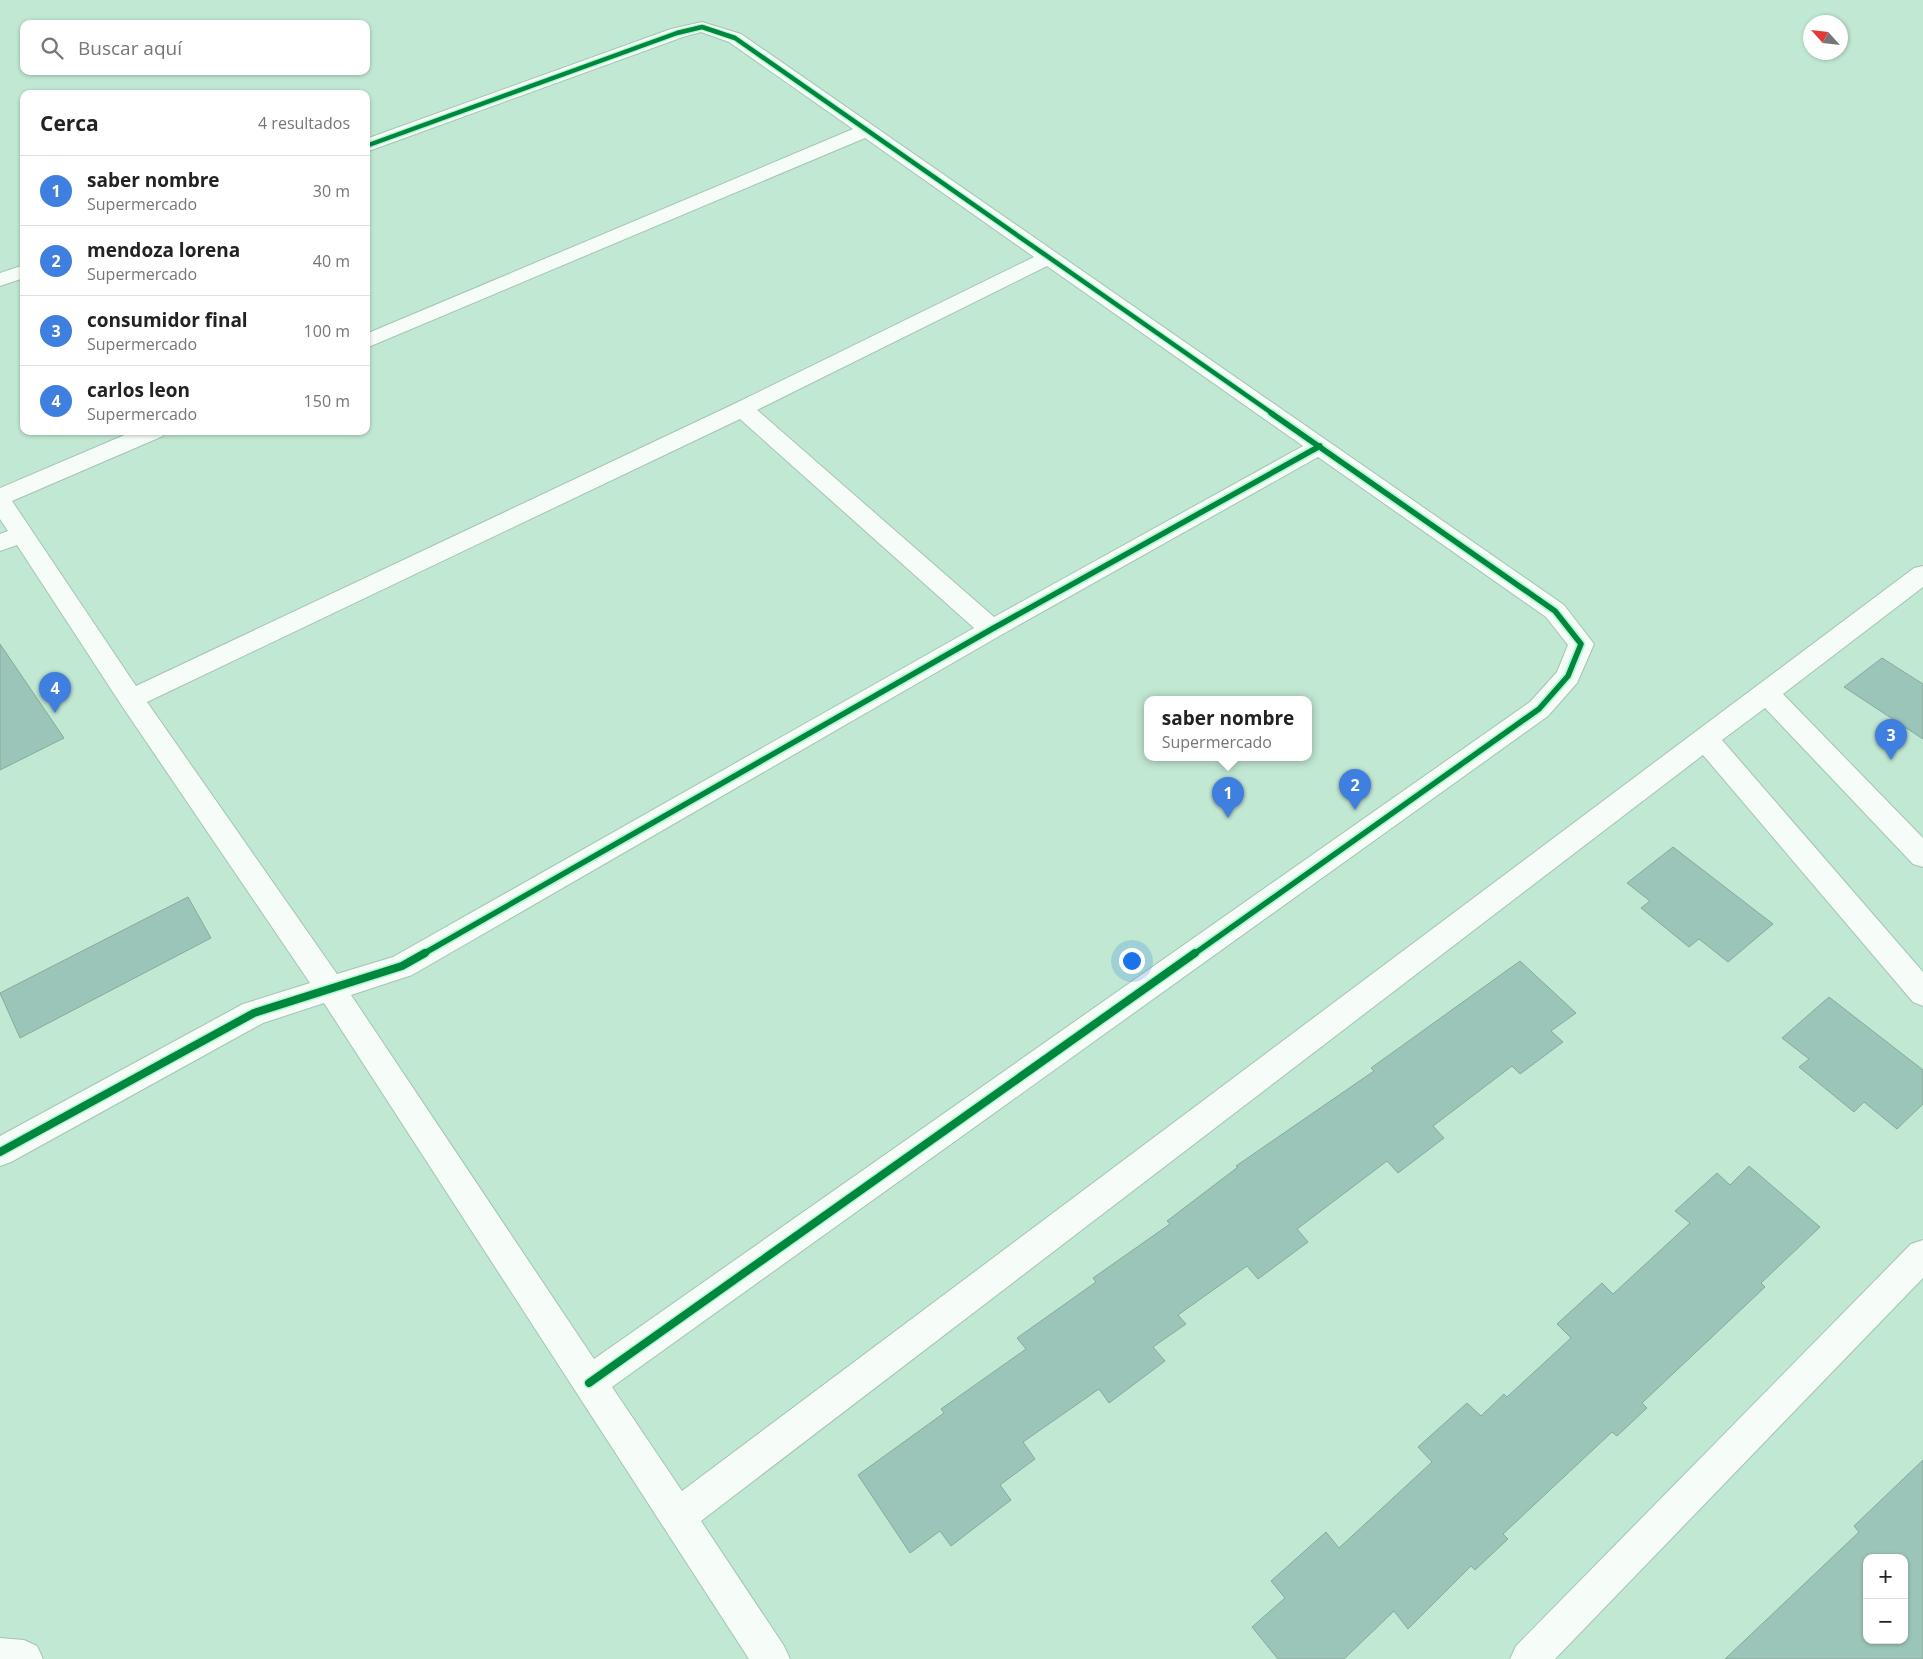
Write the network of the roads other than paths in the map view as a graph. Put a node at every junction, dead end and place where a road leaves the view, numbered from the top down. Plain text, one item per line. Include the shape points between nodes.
1 (867, 130) junction
2 (370, 145) edge
3 (1049, 257) junction
4 (20, 272) edge
5 (0, 280) edge
6 (370, 340) edge
7 (742, 409) junction
8 (146, 435) edge
9 (1320, 446) junction
10 (0, 497) edge
11 (0, 501) edge
12 (11, 539) edge
13 (1923, 574) edge
14 (992, 629) junction
15 (1766, 693) junction
16 (131, 699) junction
17 (1705, 739) junction
18 (1923, 856) edge
19 (330, 988) junction
20 (1923, 993) edge
21 (0, 1152) edge
22 (1923, 1256) edge
23 (589, 1383) junction
24 (677, 1517) junction
25 (0, 1657) edge
26 (24, 1659) edge
27 (771, 1659) edge
28 (1529, 1659) edge

1 - 2 street via 735,38 702,27 677,33
1 - 3 street
1 - 6 street
3 - 7 street
3 - 9 street
4 - 5 street
7 - 14 street
7 - 16 street
8 - 10 street
9 - 14 street
9 - 23 street via 1556,610 1581,644 1568,676 1539,709
11 - 12 street
12 - 16 street
13 - 15 street
14 - 19 street via 402,966
15 - 17 street
15 - 18 street
16 - 19 street
17 - 20 street
17 - 24 street
19 - 21 street via 254,1013
19 - 23 street
22 - 28 street
23 - 24 street
24 - 27 street
25 - 26 street

